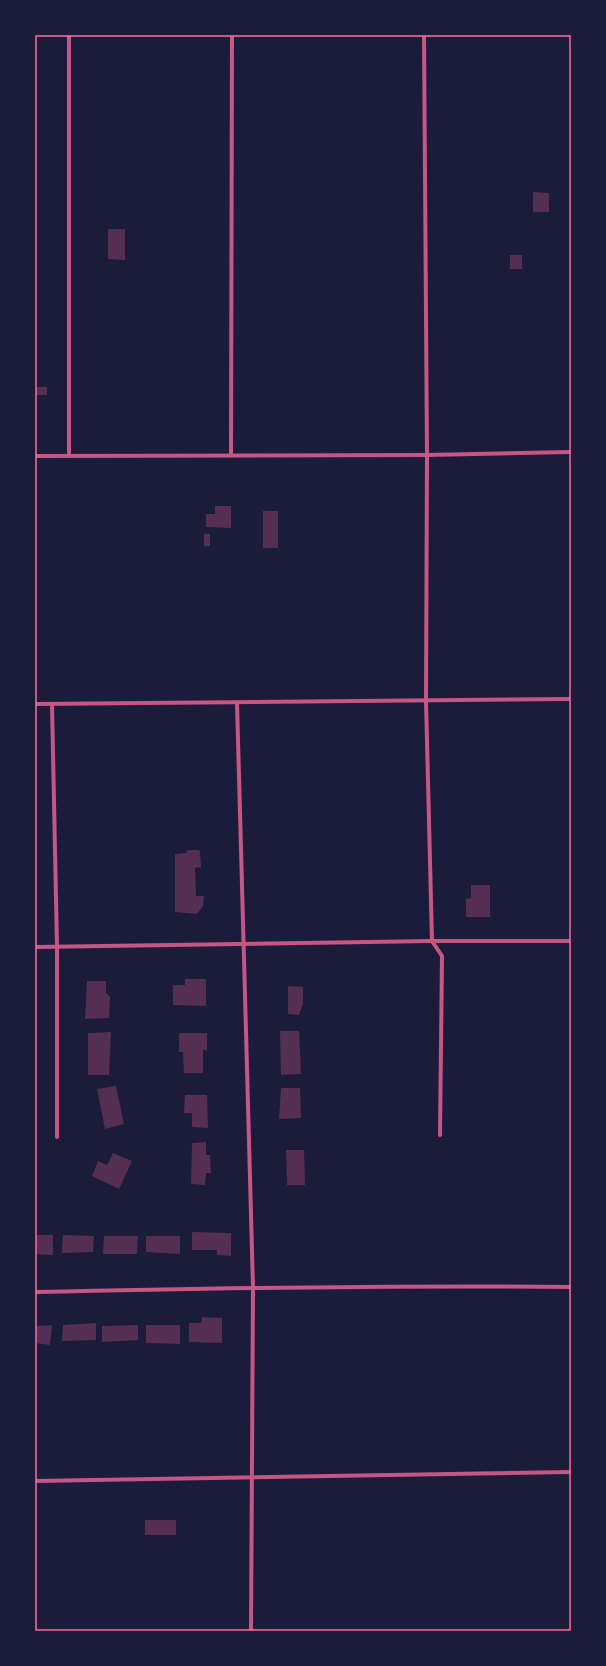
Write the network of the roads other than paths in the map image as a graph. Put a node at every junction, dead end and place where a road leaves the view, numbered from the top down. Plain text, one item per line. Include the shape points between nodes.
1 (70, 35) edge
2 (232, 35) edge
3 (424, 35) edge
4 (571, 452) edge
5 (231, 454) junction
6 (70, 455) junction
7 (427, 455) junction
8 (35, 456) edge
9 (571, 700) edge
10 (426, 701) junction
11 (237, 702) junction
12 (35, 704) edge
13 (52, 704) junction
14 (432, 941) junction
15 (571, 942) edge
16 (244, 945) junction
17 (57, 946) junction
18 (35, 947) edge
19 (440, 1135) dead end
20 (58, 1137) dead end
21 (253, 1287) junction
22 (571, 1287) edge
23 (35, 1292) edge
24 (571, 1472) edge
25 (252, 1478) junction
26 (35, 1481) edge
27 (251, 1631) edge

1 - 6 street
2 - 5 street
3 - 7 street
4 - 7 street
5 - 6 street
5 - 7 street
6 - 8 street
7 - 10 street
9 - 10 street
10 - 11 street
10 - 14 street
11 - 13 street
11 - 16 street
12 - 13 street
13 - 17 street
14 - 15 street
14 - 16 street
14 - 19 street via 442,956
16 - 17 street
16 - 21 street
17 - 18 street
17 - 20 street
21 - 22 street
21 - 23 street
21 - 25 street
24 - 25 street
25 - 26 street
25 - 27 street

